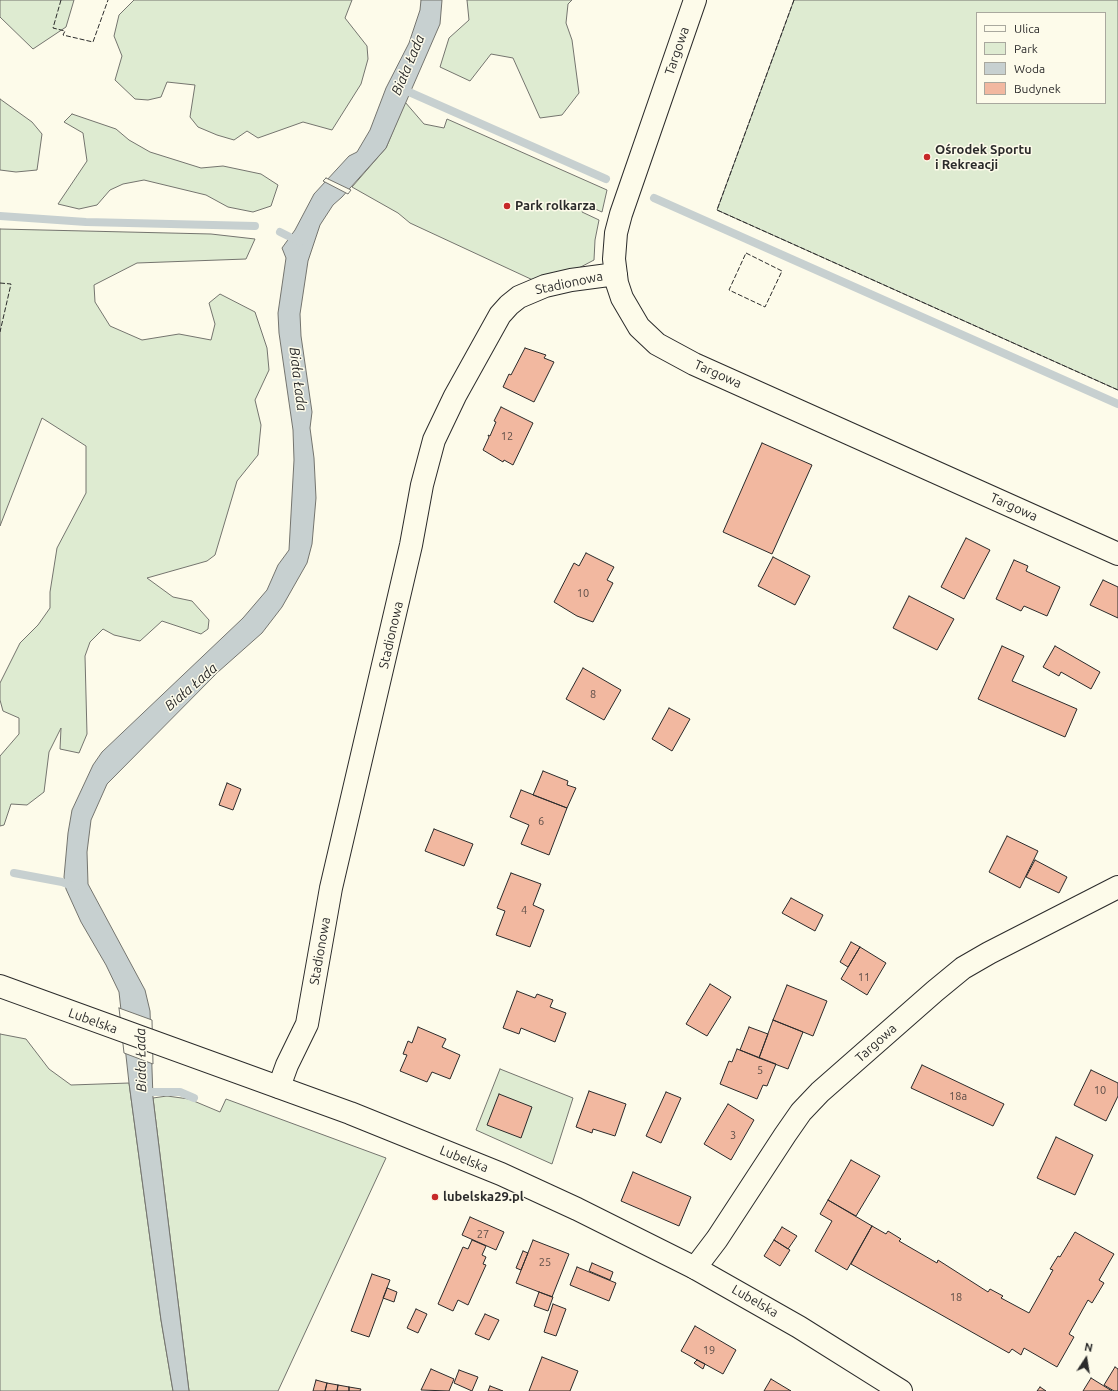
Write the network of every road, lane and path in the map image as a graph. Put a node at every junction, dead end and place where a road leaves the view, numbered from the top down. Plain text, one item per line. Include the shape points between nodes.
1 (695, 0) edge
2 (616, 274) junction
3 (1118, 554) edge
4 (1118, 887) edge
5 (0, 986) edge
6 (279, 1087) junction
7 (695, 1268) junction
8 (901, 1391) edge

1 - 2 street, Targowa via 621,214 615,242
2 - 3 street, Targowa via 622,298 639,327 652,340 669,351
2 - 6 street, Stadionowa via 545,286 518,297 509,305 500,314 434,440 422,485 412,545 331,888 307,1024
4 - 7 street, Targowa via 963,968 820,1092 801,1112
5 - 6 street, Lubelska
6 - 7 street, Lubelska via 356,1115 501,1174
7 - 8 street, Lubelska via 799,1327

